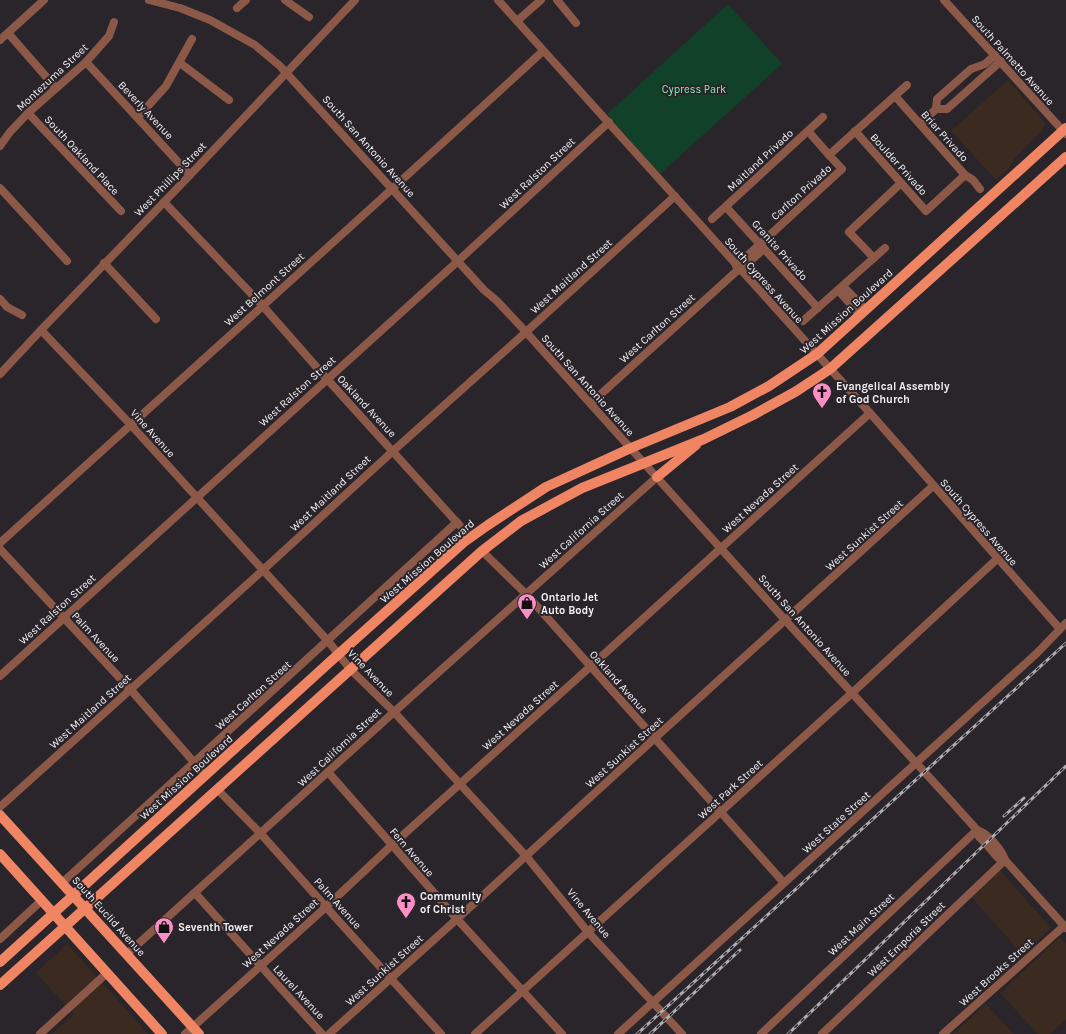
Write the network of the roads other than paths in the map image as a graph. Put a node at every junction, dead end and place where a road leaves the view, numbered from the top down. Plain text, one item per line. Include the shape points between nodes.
1 (44, 0) edge
2 (149, 0) edge
3 (246, 0) edge
4 (285, 0) edge
5 (356, 0) edge
6 (498, 0) edge
7 (541, 0) edge
8 (557, 0) edge
9 (944, 0) edge
10 (237, 8) dead end
11 (309, 17) dead end
12 (517, 21) junction
13 (114, 22) dead end
14 (576, 22) dead end
15 (8, 33) junction
16 (192, 39) dead end
17 (0, 40) edge
18 (544, 51) junction
19 (998, 58) junction
20 (86, 62) junction
21 (180, 63) junction
22 (287, 73) junction
23 (959, 80) junction
24 (907, 85) dead end
25 (56, 88) junction
26 (968, 90) junction
27 (895, 96) junction
28 (229, 100) dead end
29 (936, 109) junction
30 (28, 113) junction
31 (138, 117) junction
32 (823, 118) dead end
33 (609, 122) junction
34 (920, 124) junction
35 (808, 131) junction
36 (855, 131) junction
37 (1065, 131) edge
38 (0, 146) edge
39 (829, 155) junction
40 (1066, 156) edge
41 (190, 175) junction
42 (965, 175) junction
43 (901, 183) junction
44 (0, 188) edge
45 (393, 189) junction
46 (980, 189) dead end
47 (675, 196) junction
48 (164, 202) junction
49 (726, 207) junction
50 (121, 212) dead end
51 (712, 220) dead end
52 (762, 246) junction
53 (885, 248) dead end
54 (874, 258) junction
55 (67, 261) dead end
56 (458, 261) junction
57 (104, 263) junction
58 (738, 268) junction
59 (840, 288) junction
60 (0, 299) edge
61 (262, 305) junction
62 (818, 308) junction
63 (863, 313) junction
64 (22, 315) dead end
65 (156, 319) dead end
66 (803, 321) dead end
67 (41, 330) junction
68 (526, 332) junction
69 (817, 354) junction
70 (830, 369) junction
71 (0, 374) edge
72 (327, 379) junction
73 (590, 403) junction
74 (870, 413) junction
75 (131, 425) junction
76 (704, 439) junction
77 (631, 448) junction
78 (393, 450) junction
79 (644, 463) junction
80 (657, 477) junction
81 (934, 486) junction
82 (196, 497) junction
83 (457, 522) junction
84 (471, 538) junction
85 (0, 544) edge
86 (721, 548) junction
87 (0, 549) edge
88 (482, 551) junction
89 (997, 559) junction
90 (263, 570) junction
91 (526, 594) junction
92 (64, 618) junction
93 (786, 621) junction
94 (1063, 626) edge
95 (328, 641) junction
96 (338, 655) junction
97 (591, 666) junction
98 (350, 669) junction
99 (0, 676) edge
100 (130, 689) junction
101 (852, 693) junction
102 (394, 712) junction
103 (655, 738) junction
104 (194, 763) junction
105 (916, 764) junction
106 (328, 772) junction
107 (206, 776) junction
108 (460, 784) junction
109 (217, 789) junction
110 (0, 807) edge
111 (720, 812) junction
112 (0, 815) edge
113 (977, 830) junction
114 (261, 834) junction
115 (392, 845) junction
116 (0, 854) edge
117 (526, 856) junction
118 (1005, 860) junction
119 (62, 883) junction
120 (784, 884) junction
121 (195, 893) junction
122 (73, 895) junction
123 (42, 900) junction
124 (326, 907) junction
125 (85, 908) junction
126 (54, 914) junction
127 (457, 919) junction
128 (65, 926) junction
129 (1065, 927) edge
130 (588, 932) junction
131 (0, 939) edge
132 (128, 954) junction
133 (0, 962) edge
134 (260, 966) junction
135 (107, 973) junction
136 (391, 978) junction
137 (0, 985) edge
138 (523, 990) junction
139 (653, 1003) junction
140 (192, 1032) edge
141 (40, 1034) edge
142 (162, 1034) edge
143 (322, 1034) edge
144 (329, 1034) edge
145 (441, 1034) edge
146 (475, 1034) edge
147 (562, 1034) edge
148 (618, 1034) edge
149 (682, 1034) edge
150 (761, 1034) edge
151 (822, 1034) edge
152 (943, 1034) edge

1 - 15 street
2 - 22 street, South San Antonio Avenue via 180,8 210,20 255,45
3 - 10 street
4 - 11 street
5 - 22 street, West Phillips Street
6 - 12 street, South Cypress Avenue
7 - 12 street
8 - 14 street
9 - 19 street, South Palmetto Avenue
12 - 18 street, South Cypress Avenue
13 - 20 street, Montezuma Street via 109,36
15 - 17 street
15 - 25 street
16 - 21 street
18 - 33 street, South Cypress Avenue
18 - 45 street, West Belmont Street
19 - 23 street via 971,69
19 - 26 street
19 - 37 street, South Palmetto Avenue
20 - 25 street, Montezuma Street
20 - 31 street, Beverly Avenue
21 - 28 street
21 - 31 street via 166,86
22 - 41 street, West Phillips Street
22 - 45 street, South San Antonio Avenue
23 - 26 street
23 - 29 street via 937,99
24 - 27 street, Carlton Privado
25 - 30 street, Montezuma Street
26 - 29 street via 947,109
27 - 34 street, Briar Privado
27 - 36 street, Carlton Privado
29 - 34 street
30 - 38 street, Montezuma Street
30 - 50 street, South Oakland Place
31 - 41 street, Beverly Avenue
32 - 35 street, Maitland Privado
33 - 47 street, South Cypress Avenue
33 - 56 street, West Ralston Street
34 - 42 street, Briar Privado
35 - 39 street
35 - 49 street, Maitland Privado
36 - 39 street, Carlton Privado
36 - 43 street, Boulder Privado
37 - 63 main road, West Mission Boulevard
39 - 52 street, Carlton Privado via 842,169
40 - 70 main road
41 - 48 street, West Phillips Street
42 - 43 street, Boulder Privado via 926,211
42 - 46 street, Briar Privado
43 - 54 street via 849,232
44 - 55 street
45 - 56 street, South San Antonio Avenue
45 - 61 street, West Belmont Street
47 - 58 street, South Cypress Avenue
47 - 68 street, West Maitland Street
48 - 57 street, West Phillips Street
48 - 61 street, Oakland Avenue
49 - 51 street, Maitland Privado
49 - 52 street, Granite Privado
52 - 58 street, Carlton Privado
52 - 62 street, Granite Privado
53 - 54 street
54 - 59 street
56 - 68 street, South San Antonio Avenue
56 - 72 street, West Ralston Street
57 - 65 street
57 - 67 street, West Phillips Street
58 - 69 street, South Cypress Avenue
58 - 73 street, West Carlton Street
59 - 62 street
59 - 63 street
60 - 64 street via 7,307
61 - 72 street, Oakland Avenue
61 - 75 street, West Belmont Street
62 - 66 street
63 - 69 main road, West Mission Boulevard
67 - 71 street, West Phillips Street
67 - 75 street, Vine Avenue
68 - 73 street, South San Antonio Avenue
68 - 78 street, West Maitland Street
69 - 70 street, South Cypress Avenue
69 - 77 main road, West Mission Boulevard via 769,386 730,407
70 - 74 street, South Cypress Avenue
70 - 76 main road via 795,392
72 - 78 street, Oakland Avenue
72 - 82 street, West Ralston Street
73 - 77 street, South San Antonio Avenue
74 - 81 street, South Cypress Avenue
74 - 86 street, West Nevada Street
75 - 82 street, Vine Avenue
75 - 85 street, West Belmont Street
76 - 79 main road
76 - 80 main road
77 - 79 street, South San Antonio Avenue
77 - 84 main road, West Mission Boulevard via 546,487
78 - 83 street, Oakland Avenue
78 - 90 street, West Maitland Street
79 - 80 street, South San Antonio Avenue
79 - 88 main road via 582,488 521,521
80 - 86 street, South San Antonio Avenue
80 - 91 street, West California Street
81 - 89 street, South Cypress Avenue
81 - 93 street, West Sunkist Street
82 - 90 street, Vine Avenue
82 - 92 street, West Ralston Street
83 - 84 street, Oakland Avenue
83 - 95 street, West Carlton Street
84 - 96 main road, West Mission Boulevard
86 - 93 street, South San Antonio Avenue
86 - 97 street, West Nevada Street
87 - 92 street, Palm Avenue
88 - 91 street, Oakland Avenue
88 - 98 main road
89 - 94 street, South Cypress Avenue
89 - 101 street, West Park Street
90 - 95 street, Vine Avenue
90 - 100 street, West Maitland Street
91 - 97 street, Oakland Avenue
91 - 102 street, West California Street
92 - 99 street, West Ralston Street
92 - 100 street, Palm Avenue
93 - 101 street, South San Antonio Avenue
93 - 103 street, West Sunkist Street
94 - 105 street, West State Street
95 - 96 street, Vine Avenue
95 - 104 street, West Carlton Street
96 - 98 street, Vine Avenue
96 - 107 main road, West Mission Boulevard
97 - 103 street, Oakland Avenue
97 - 108 street, West Nevada Street
98 - 102 street, Vine Avenue
98 - 109 main road
100 - 104 street, Palm Avenue
100 - 110 street, West Maitland Street
101 - 105 street, South San Antonio Avenue
101 - 111 street, West Park Street
102 - 106 street, West California Street
102 - 108 street, Vine Avenue
103 - 111 street, Oakland Avenue
103 - 117 street, West Sunkist Street
104 - 107 street, Palm Avenue
104 - 119 street, West Carlton Street
105 - 113 street, South San Antonio Avenue
105 - 120 street, West State Street
106 - 114 street, West California Street
106 - 115 street, Fern Avenue
107 - 122 main road, West Mission Boulevard
108 - 115 street, West Nevada Street
108 - 117 street, Vine Avenue
109 - 114 street, Palm Avenue
109 - 125 main road
111 - 120 street, Oakland Avenue
111 - 130 street, West Park Street
112 - 119 main road, South Euclid Avenue
113 - 118 street, South San Antonio Avenue via 979,837 998,858
113 - 150 street, West Main Street
114 - 121 street, West California Street
114 - 124 street, Palm Avenue
115 - 124 street, West Nevada Street
115 - 127 street, Fern Avenue
116 - 123 main road
117 - 127 street, West Sunkist Street
117 - 130 street, Vine Avenue
118 - 129 street, South San Antonio Avenue
118 - 151 street, West Emporia Street
119 - 122 main road, South Euclid Avenue
120 - 139 street, West State Street
121 - 132 street, West California Street
121 - 134 street, Laurel Avenue
122 - 125 main road, South Euclid Avenue
122 - 126 main road, West Mission Boulevard
123 - 126 main road
123 - 131 street
124 - 134 street, West Nevada Street
124 - 136 street, Palm Avenue
125 - 128 main road
125 - 132 main road, South Euclid Avenue
126 - 128 main road
126 - 133 main road, West Mission Boulevard
127 - 136 street, West Sunkist Street
127 - 138 street, Fern Avenue
128 - 135 main road
128 - 137 main road
129 - 152 street, West Brooks Street
130 - 138 street, West Park Street
130 - 139 street, Vine Avenue
132 - 140 main road, South Euclid Avenue
134 - 140 street, West Nevada Street
134 - 143 street, Laurel Avenue
135 - 141 street
135 - 142 main road
136 - 144 street, West Sunkist Street
136 - 145 street, Palm Avenue
138 - 146 street, West Park Street
138 - 147 street, Fern Avenue
139 - 148 street, West State Street
139 - 149 street, Vine Avenue

